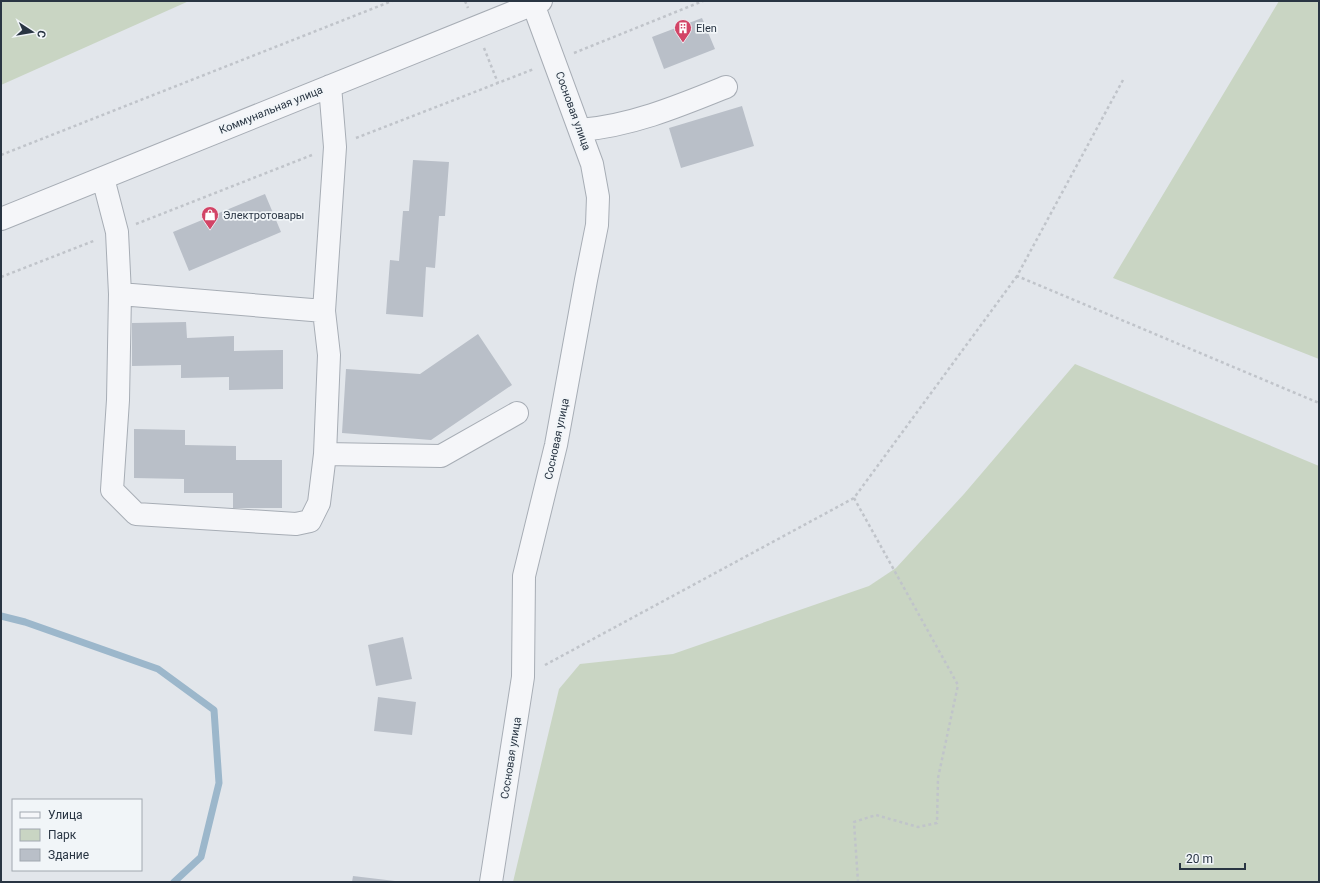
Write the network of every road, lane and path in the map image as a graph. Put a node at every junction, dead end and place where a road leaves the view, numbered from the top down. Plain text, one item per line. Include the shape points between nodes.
1 (392, 1) edge
2 (536, 2) edge
3 (1123, 80) dead end
4 (330, 86) junction
5 (726, 87) dead end
6 (580, 130) junction
7 (1, 155) edge
8 (103, 178) junction
9 (1, 219) edge
10 (1016, 276) junction
11 (120, 294) junction
12 (324, 311) junction
13 (1319, 403) edge
14 (517, 413) dead end
15 (325, 454) junction
16 (854, 498) junction
17 (524, 677) junction
18 (491, 882) edge
19 (858, 882) edge

1 - 7 path
2 - 4 street, Коммунальная улица
2 - 6 street, Сосновая улица
3 - 10 path
4 - 8 street, Коммунальная улица
4 - 12 street via 335,147
5 - 6 street via 671,110 601,129
6 - 17 street, Сосновая улица via 594,171 598,197 597,225 556,445 524,576
8 - 9 street, Коммунальная улица
8 - 11 street via 117,232
10 - 13 path
10 - 16 path
11 - 12 street
11 - 15 street via 118,400 112,490 136,514 296,524 310,521 319,503
12 - 15 street via 329,355
14 - 15 street via 440,456
16 - 17 path
16 - 19 path via 958,685 938,778 937,823 918,827 876,815 854,822
17 - 18 street, Сосновая улица

